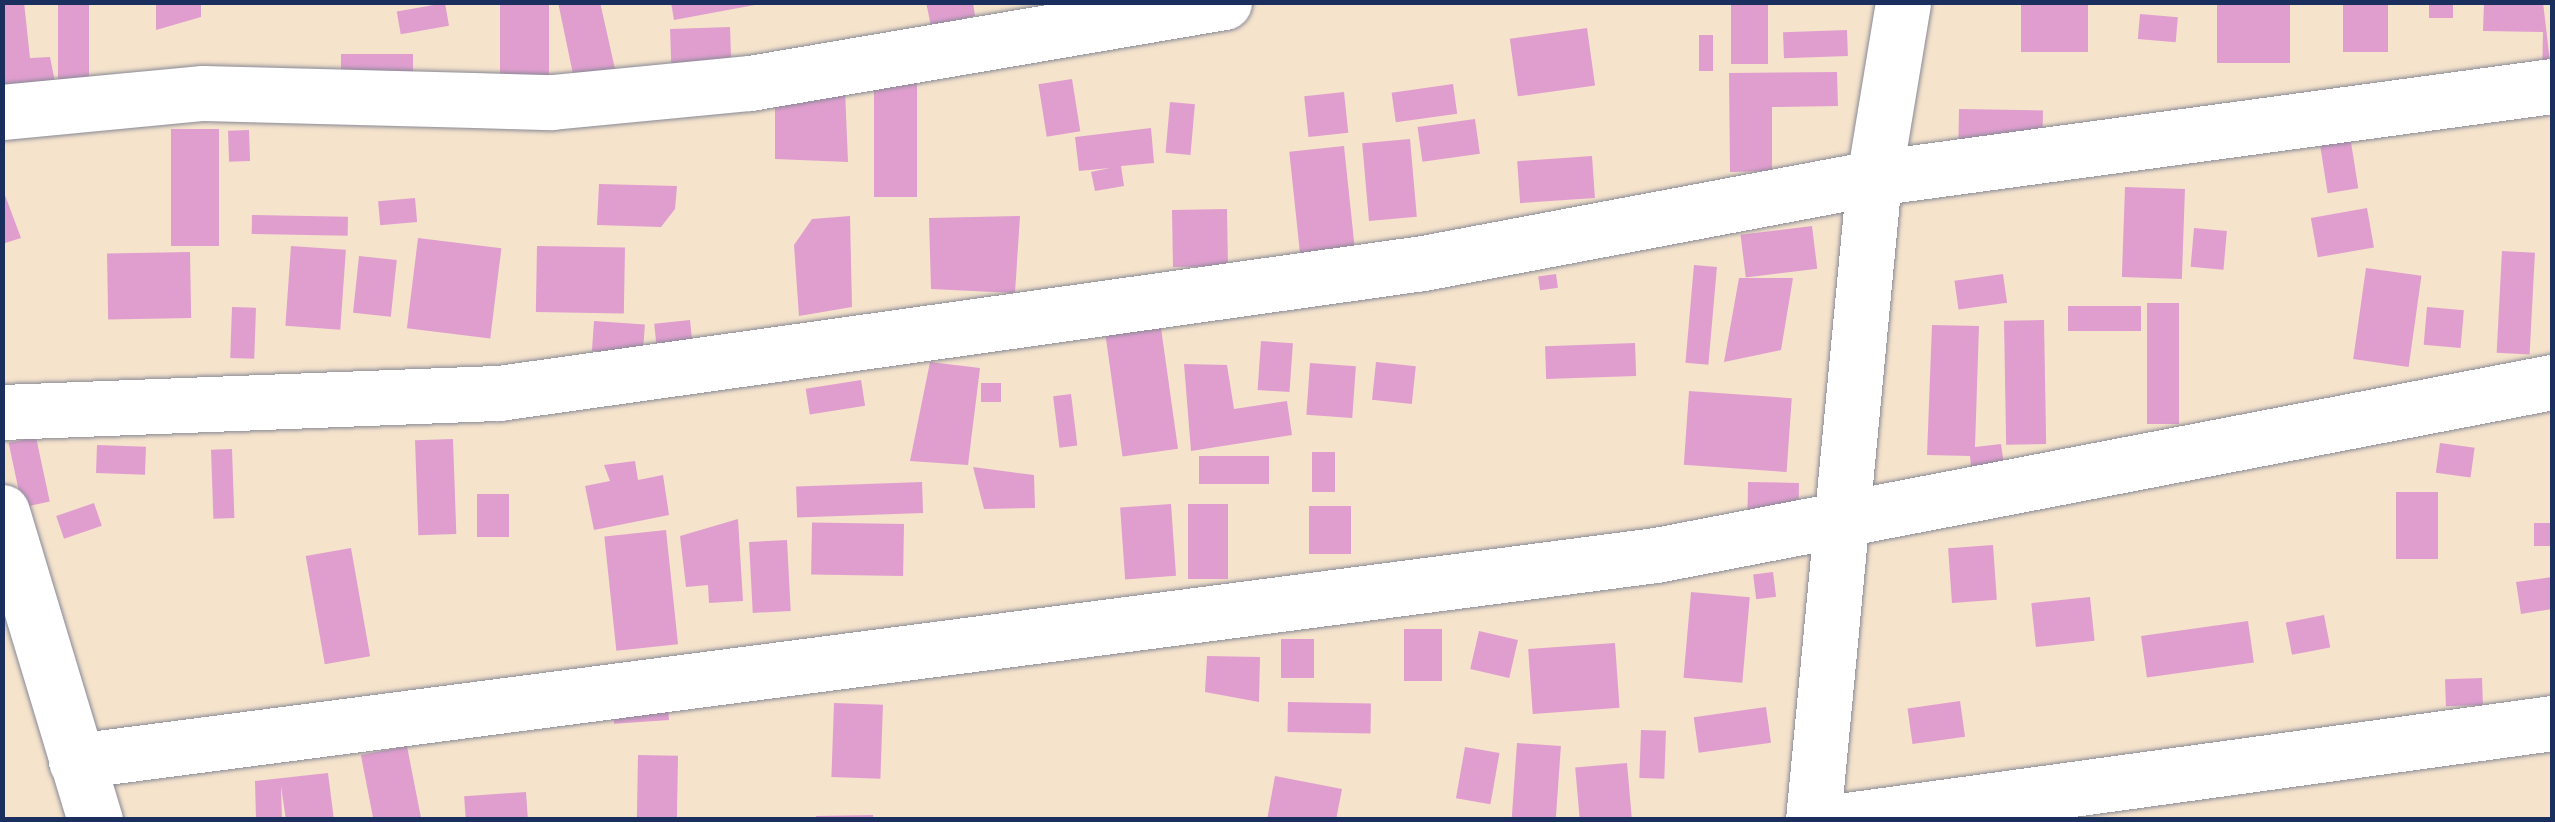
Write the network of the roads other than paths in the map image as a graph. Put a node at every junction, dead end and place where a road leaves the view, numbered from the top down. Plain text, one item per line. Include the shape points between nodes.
1 (1224, 2) edge
2 (1903, 2) edge
3 (2552, 86) edge
4 (2, 112) edge
5 (1874, 178) junction
6 (2552, 382) edge
7 (2, 412) edge
8 (1838, 524) junction
9 (5, 527) edge
10 (2552, 723) edge
11 (76, 760) junction
12 (95, 820) edge
13 (1813, 820) edge
14 (1847, 820) edge

1 - 4 street via 750,83 572,100 203,93
2 - 5 street
3 - 5 street
5 - 7 street via 1423,263 499,393
5 - 8 street
6 - 8 street
8 - 11 street
8 - 13 street
9 - 11 street
10 - 14 street
11 - 12 street

